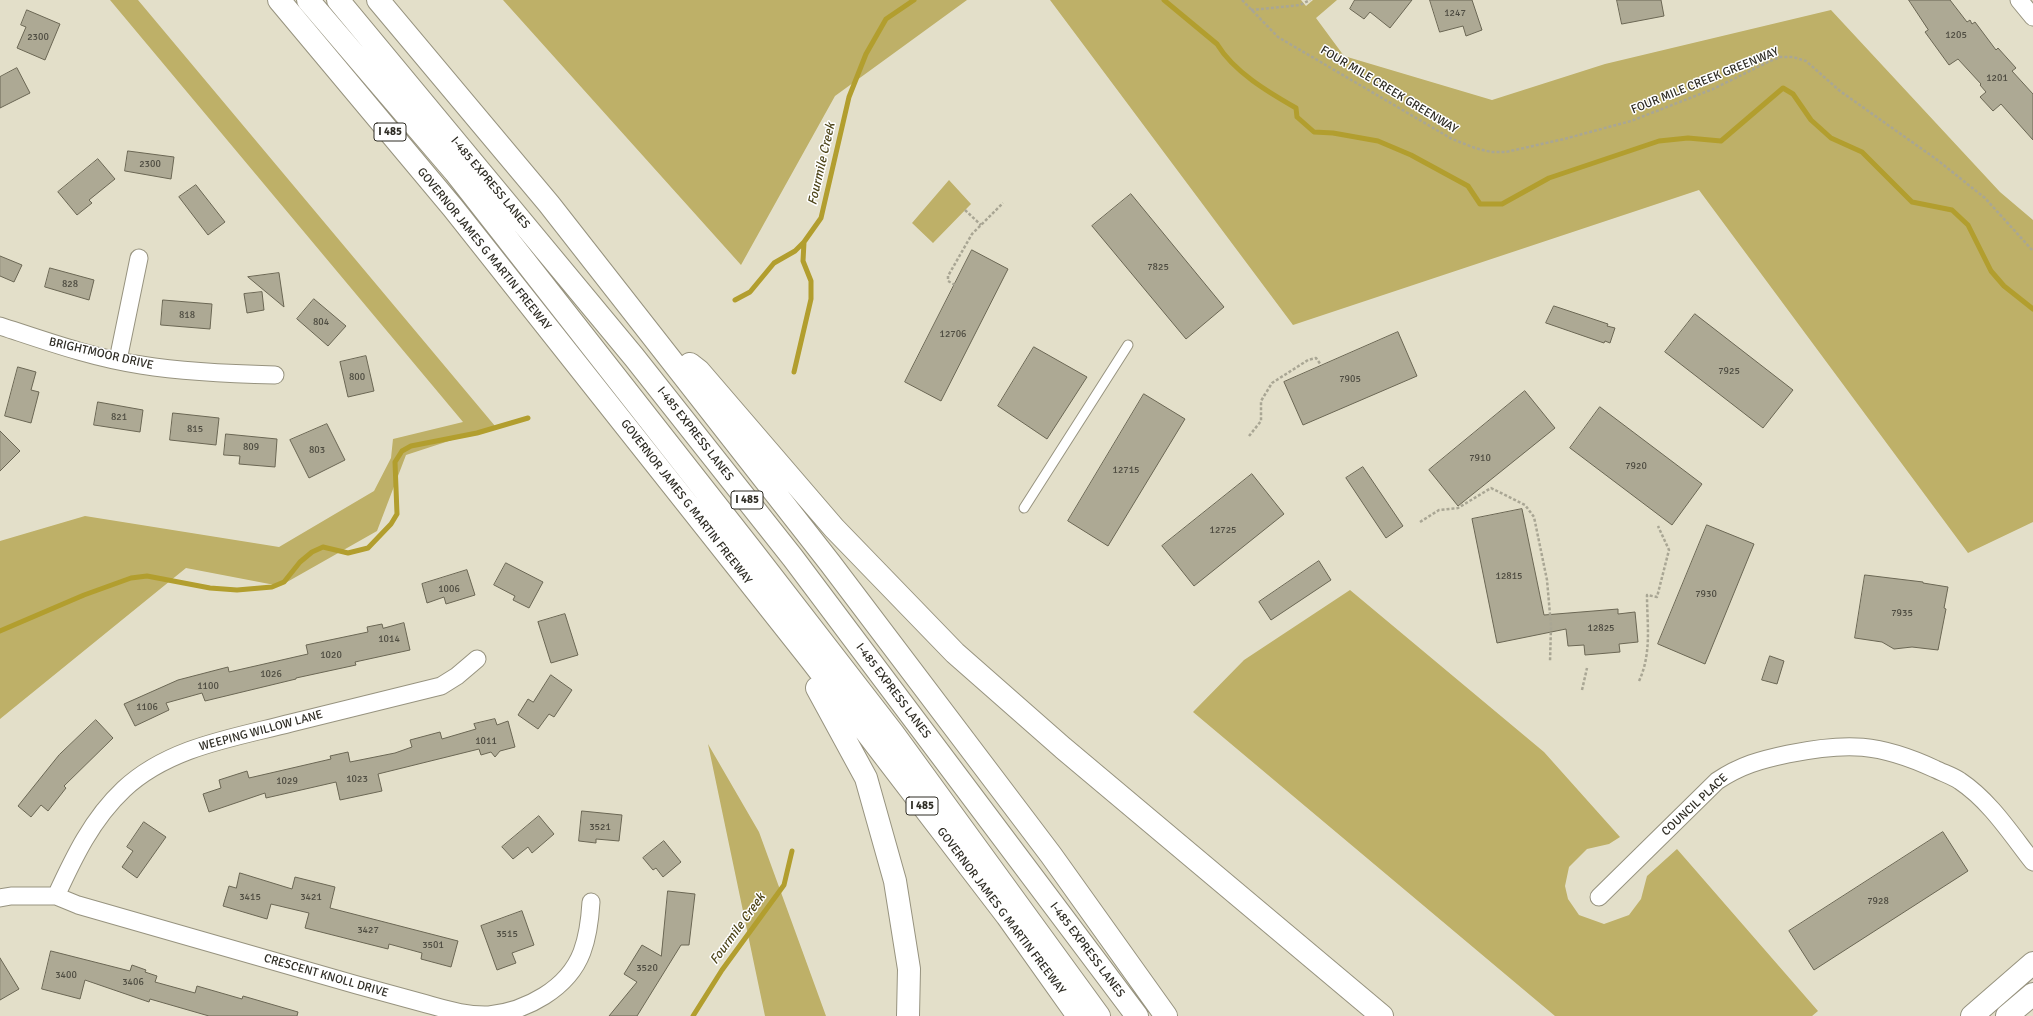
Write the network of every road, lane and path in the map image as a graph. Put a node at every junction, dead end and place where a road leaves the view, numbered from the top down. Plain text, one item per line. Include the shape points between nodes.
1 (279, 0) edge
2 (308, 0) edge
3 (338, 0) edge
4 (378, 0) edge
5 (1242, 0) edge
6 (1310, 0) edge
7 (2019, 0) edge
8 (1250, 10) junction
9 (2033, 17) edge
10 (1004, 203) dead end
11 (965, 210) dead end
12 (981, 225) junction
13 (2033, 251) edge
14 (139, 258) dead end
15 (955, 285) dead end
16 (0, 326) edge
17 (658, 341) junction
18 (1128, 345) dead end
19 (118, 360) junction
20 (1321, 365) dead end
21 (275, 375) dead end
22 (1249, 436) dead end
23 (1024, 508) dead end
24 (1420, 522) dead end
25 (1658, 526) dead end
26 (762, 598) junction
27 (478, 659) dead end
28 (1550, 662) dead end
29 (1587, 668) dead end
30 (1639, 681) dead end
31 (1582, 690) dead end
32 (2033, 862) edge
33 (56, 896) junction
34 (1599, 897) dead end
35 (0, 898) edge
36 (591, 902) dead end
37 (2033, 963) edge
38 (2033, 994) edge
39 (908, 1016) edge
40 (1078, 1016) edge
41 (1099, 1016) edge
42 (1137, 1016) edge
43 (1166, 1016) edge
44 (1382, 1016) edge
45 (1972, 1016) edge
46 (2007, 1016) edge

1 - 26 main road, GOVERNOR JAMES G MARTIN FREEWAY / I 485 via 453,208
2 - 41 main road, I-485 EXPRESS LANES / I 485 via 455,172 753,552 893,733
3 - 42 main road, I-485 EXPRESS LANES / I 485 via 634,357 793,558
4 - 17 main road, I 485 via 549,204
5 - 8 path, FOUR MILE CREEK GREENWAY
6 - 8 path via 1300,5
7 - 9 street
8 - 13 path, FOUR MILE CREEK GREENWAY via 1278,37 1452,139 1491,152 1506,152 1564,139 1631,120 1713,89 1780,57 1806,61 1840,91 1936,159 1985,198
10 - 12 path
11 - 12 path
12 - 15 path via 972,234 948,276 948,281
14 - 19 street
16 - 19 street, BRIGHTMOOR DRIVE via 51,343
17 - 43 main road, I 485 via 968,743
17 - 44 main road via 699,371 834,528 956,653 1075,758
18 - 23 lane
19 - 21 street, BRIGHTMOOR DRIVE via 140,365 227,374
20 - 22 path via 1316,358 1308,360 1272,383 1261,400 1261,421
24 - 28 path via 1439,510 1458,508 1491,488 1525,504 1534,517 1547,580 1551,626
25 - 30 path via 1669,550 1657,597 1647,594 1648,650 1646,667
26 - 39 main road via 832,714 866,778 895,881 909,969
26 - 40 main road, GOVERNOR JAMES G MARTIN FREEWAY / I 485 via 1007,916
27 - 33 street, WEEPING WILLOW LANE via 441,686 206,744 165,761 140,775 94,822
29 - 31 path
32 - 34 street, COUNCIL PLACE via 1998,817 1960,780 1895,752 1870,748 1825,747 1764,758 1736,768 1717,781
33 - 35 street, CRESCENT KNOLL DRIVE
33 - 36 street, CRESCENT KNOLL DRIVE via 78,905 377,991 458,1013 476,1015 503,1012 527,1005 552,990 570,972 582,952 589,925
37 - 45 main road
38 - 46 main road

